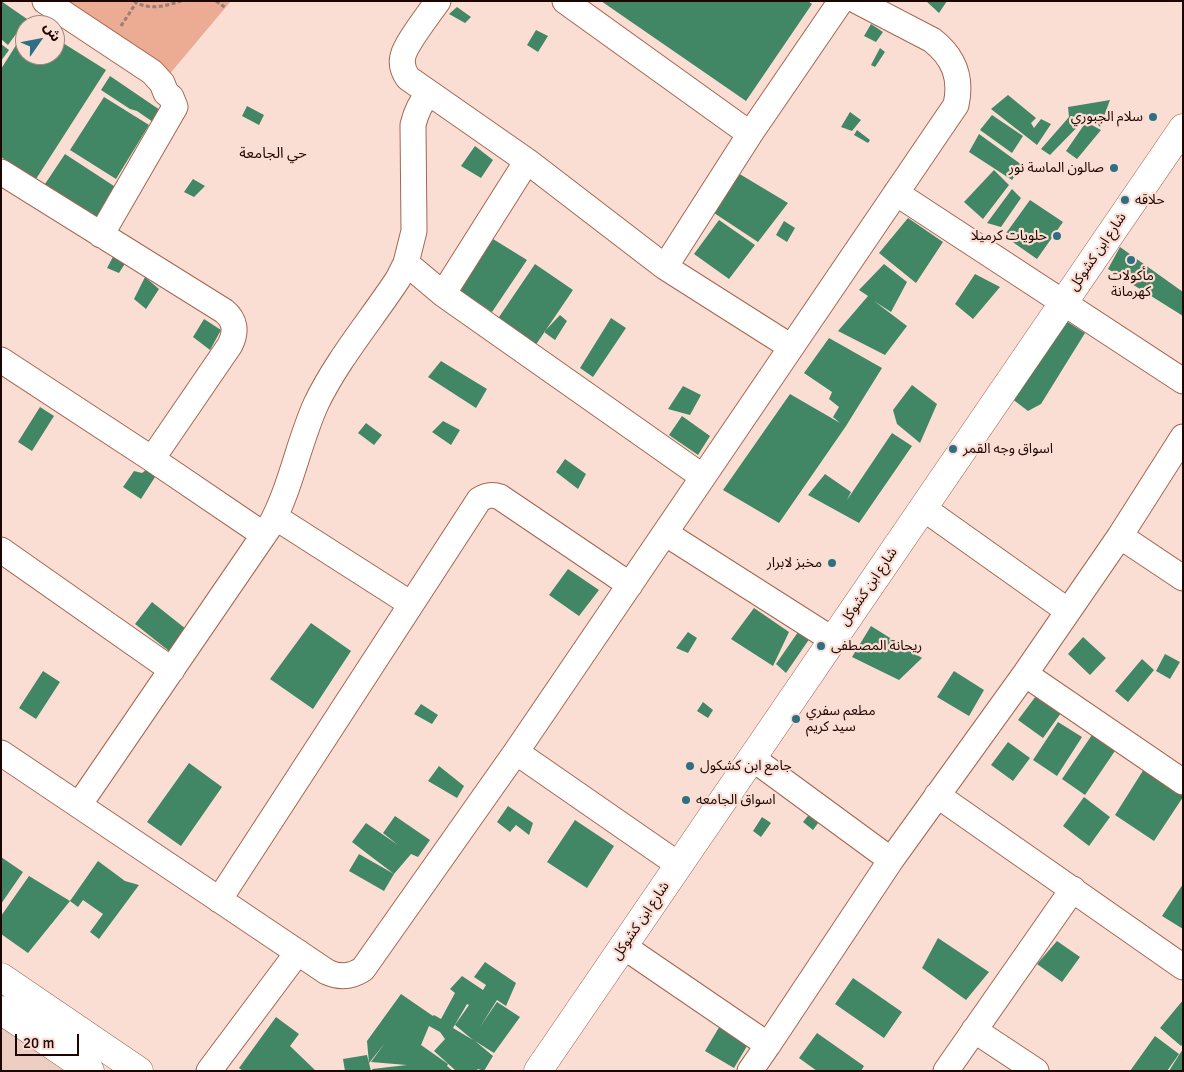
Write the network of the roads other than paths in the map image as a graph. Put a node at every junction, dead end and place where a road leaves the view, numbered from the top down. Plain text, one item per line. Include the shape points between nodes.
1 (45, 1) edge
2 (438, 1) edge
3 (565, 1) edge
4 (841, 1) edge
5 (857, 1) edge
6 (429, 93) junction
7 (1183, 128) edge
8 (750, 134) junction
9 (527, 161) junction
10 (1, 172) edge
11 (896, 193) junction
12 (101, 235) junction
13 (406, 263) junction
14 (665, 268) junction
15 (443, 294) junction
16 (1063, 302) junction
17 (791, 347) junction
18 (1, 360) edge
19 (1183, 381) edge
20 (1183, 437) edge
21 (152, 459) junction
22 (703, 478) junction
23 (923, 508) junction
24 (270, 526) junction
25 (665, 533) junction
26 (1120, 536) junction
27 (1, 550) edge
28 (1183, 578) edge
29 (630, 585) junction
30 (411, 604) junction
31 (1068, 610) junction
32 (833, 640) junction
33 (172, 670) junction
34 (1025, 674) junction
35 (516, 752) junction
36 (1, 754) edge
37 (752, 758) junction
38 (1183, 782) edge
39 (936, 795) junction
40 (79, 806) junction
41 (891, 860) junction
42 (679, 865) junction
43 (1073, 889) junction
44 (219, 900) junction
45 (623, 946) junction
46 (298, 952) junction
47 (1183, 967) edge
48 (1, 977) edge
49 (1, 1010) edge
50 (974, 1030) junction
51 (768, 1045) junction
52 (90, 1071) edge
53 (139, 1071) edge
54 (209, 1071) edge
55 (538, 1071) edge
56 (750, 1071) edge
57 (946, 1071) edge
58 (1036, 1071) edge

1 - 12 street via 152,72 175,107
2 - 6 street via 405,51 402,62 408,78
3 - 8 street
4 - 8 street
5 - 11 street via 942,47 958,80 956,105
6 - 9 street
6 - 13 street via 416,112 413,125 414,231
7 - 16 street, شارع ابن كشوكل
8 - 14 street
9 - 14 street
9 - 15 street
10 - 12 street
11 - 16 street
11 - 17 street
12 - 21 street via 224,311 234,326 230,345
13 - 15 street
13 - 24 street via 324,389
14 - 17 street
15 - 22 street
16 - 19 street
16 - 23 street, شارع ابن كشوكل
17 - 22 street
18 - 21 street
20 - 26 street
21 - 24 street
22 - 25 street
23 - 31 street
23 - 32 street, شارع ابن كشوكل
24 - 30 street
24 - 33 street
25 - 29 street
25 - 32 street
26 - 28 street
26 - 31 street
27 - 33 street
29 - 30 street via 500,497 488,495 479,500
29 - 35 street
30 - 44 street
31 - 34 street
32 - 37 street, شارع ابن كشوكل
33 - 40 street
34 - 38 street
34 - 39 street
35 - 42 street
35 - 46 street via 363,969 350,976 334,975
36 - 40 street
37 - 41 street
37 - 42 street, شارع ابن كشوكل
39 - 41 street
39 - 43 street
40 - 44 street
41 - 51 street
42 - 45 street, شارع ابن كشوكل
43 - 47 street
43 - 50 street
44 - 46 street
45 - 51 street
45 - 55 street, شارع ابن كشوكل
46 - 54 street
48 - 53 street
49 - 52 street
50 - 57 street
50 - 58 street
51 - 56 street

